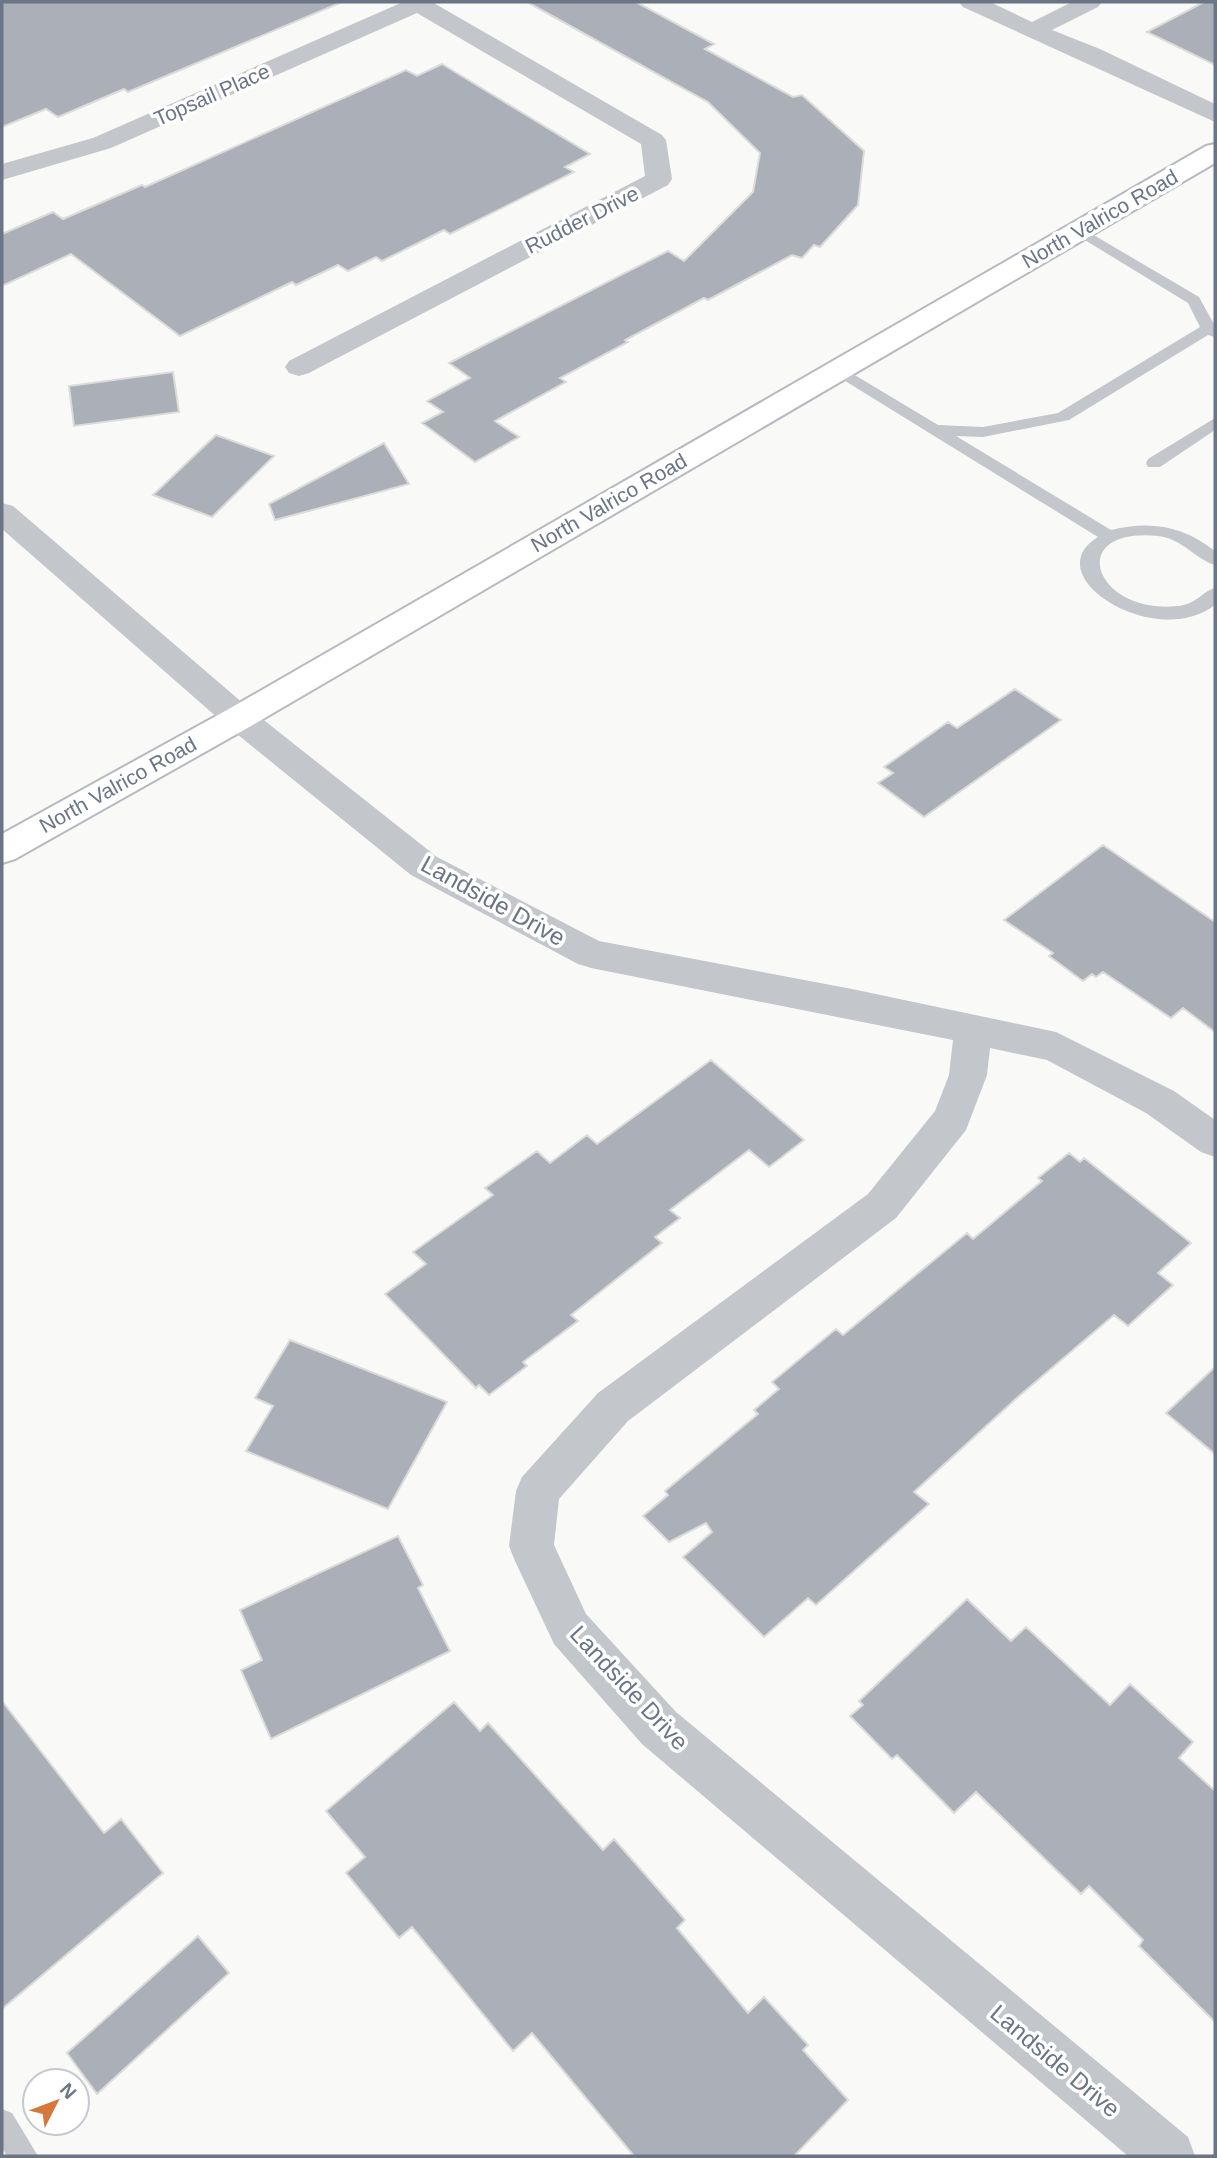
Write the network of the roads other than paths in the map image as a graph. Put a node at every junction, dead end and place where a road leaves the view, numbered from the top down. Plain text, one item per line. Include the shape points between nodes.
1 (971, 2) edge
2 (1090, 2) edge
3 (416, 3) edge
4 (1032, 31) junction
5 (1215, 114) edge
6 (1215, 152) edge
7 (2, 172) edge
8 (1080, 231) junction
9 (1211, 330) edge
10 (299, 367) dead end
11 (837, 371) junction
12 (1215, 423) edge
13 (932, 430) junction
14 (1154, 463) dead end
15 (6, 522) edge
16 (1109, 536) junction
17 (1215, 559) edge
18 (1215, 594) edge
19 (239, 718) junction
20 (2, 850) edge
21 (973, 1029) junction
22 (1215, 1141) edge
23 (2, 2123) edge
24 (24, 2156) edge
25 (1169, 2156) edge

1 - 4 street
2 - 4 street
3 - 7 street, Topsail Place via 102,143
3 - 10 street, Rudder Drive via 653,139 659,179
4 - 5 street
6 - 8 street, North Valrico Road
8 - 9 lane via 1194,300
8 - 11 street, North Valrico Road
9 - 13 lane via 1063,417 983,432
11 - 13 lane
11 - 19 street, North Valrico Road
12 - 14 lane
13 - 16 lane
15 - 19 street, Landside Drive
16 - 17 lane via 1136,529 1167,530 1204,547
16 - 18 lane via 1096,546 1090,573 1114,600 1145,611 1179,613 1198,608
19 - 20 street, North Valrico Road
19 - 21 street, Landside Drive via 424,866 591,954
21 - 22 street, Landside Drive via 1056,1047 1160,1102
21 - 25 street, Landside Drive via 968,1075 952,1119 882,1206 613,1407 538,1491 531,1546 570,1629 659,1728
23 - 24 lane

